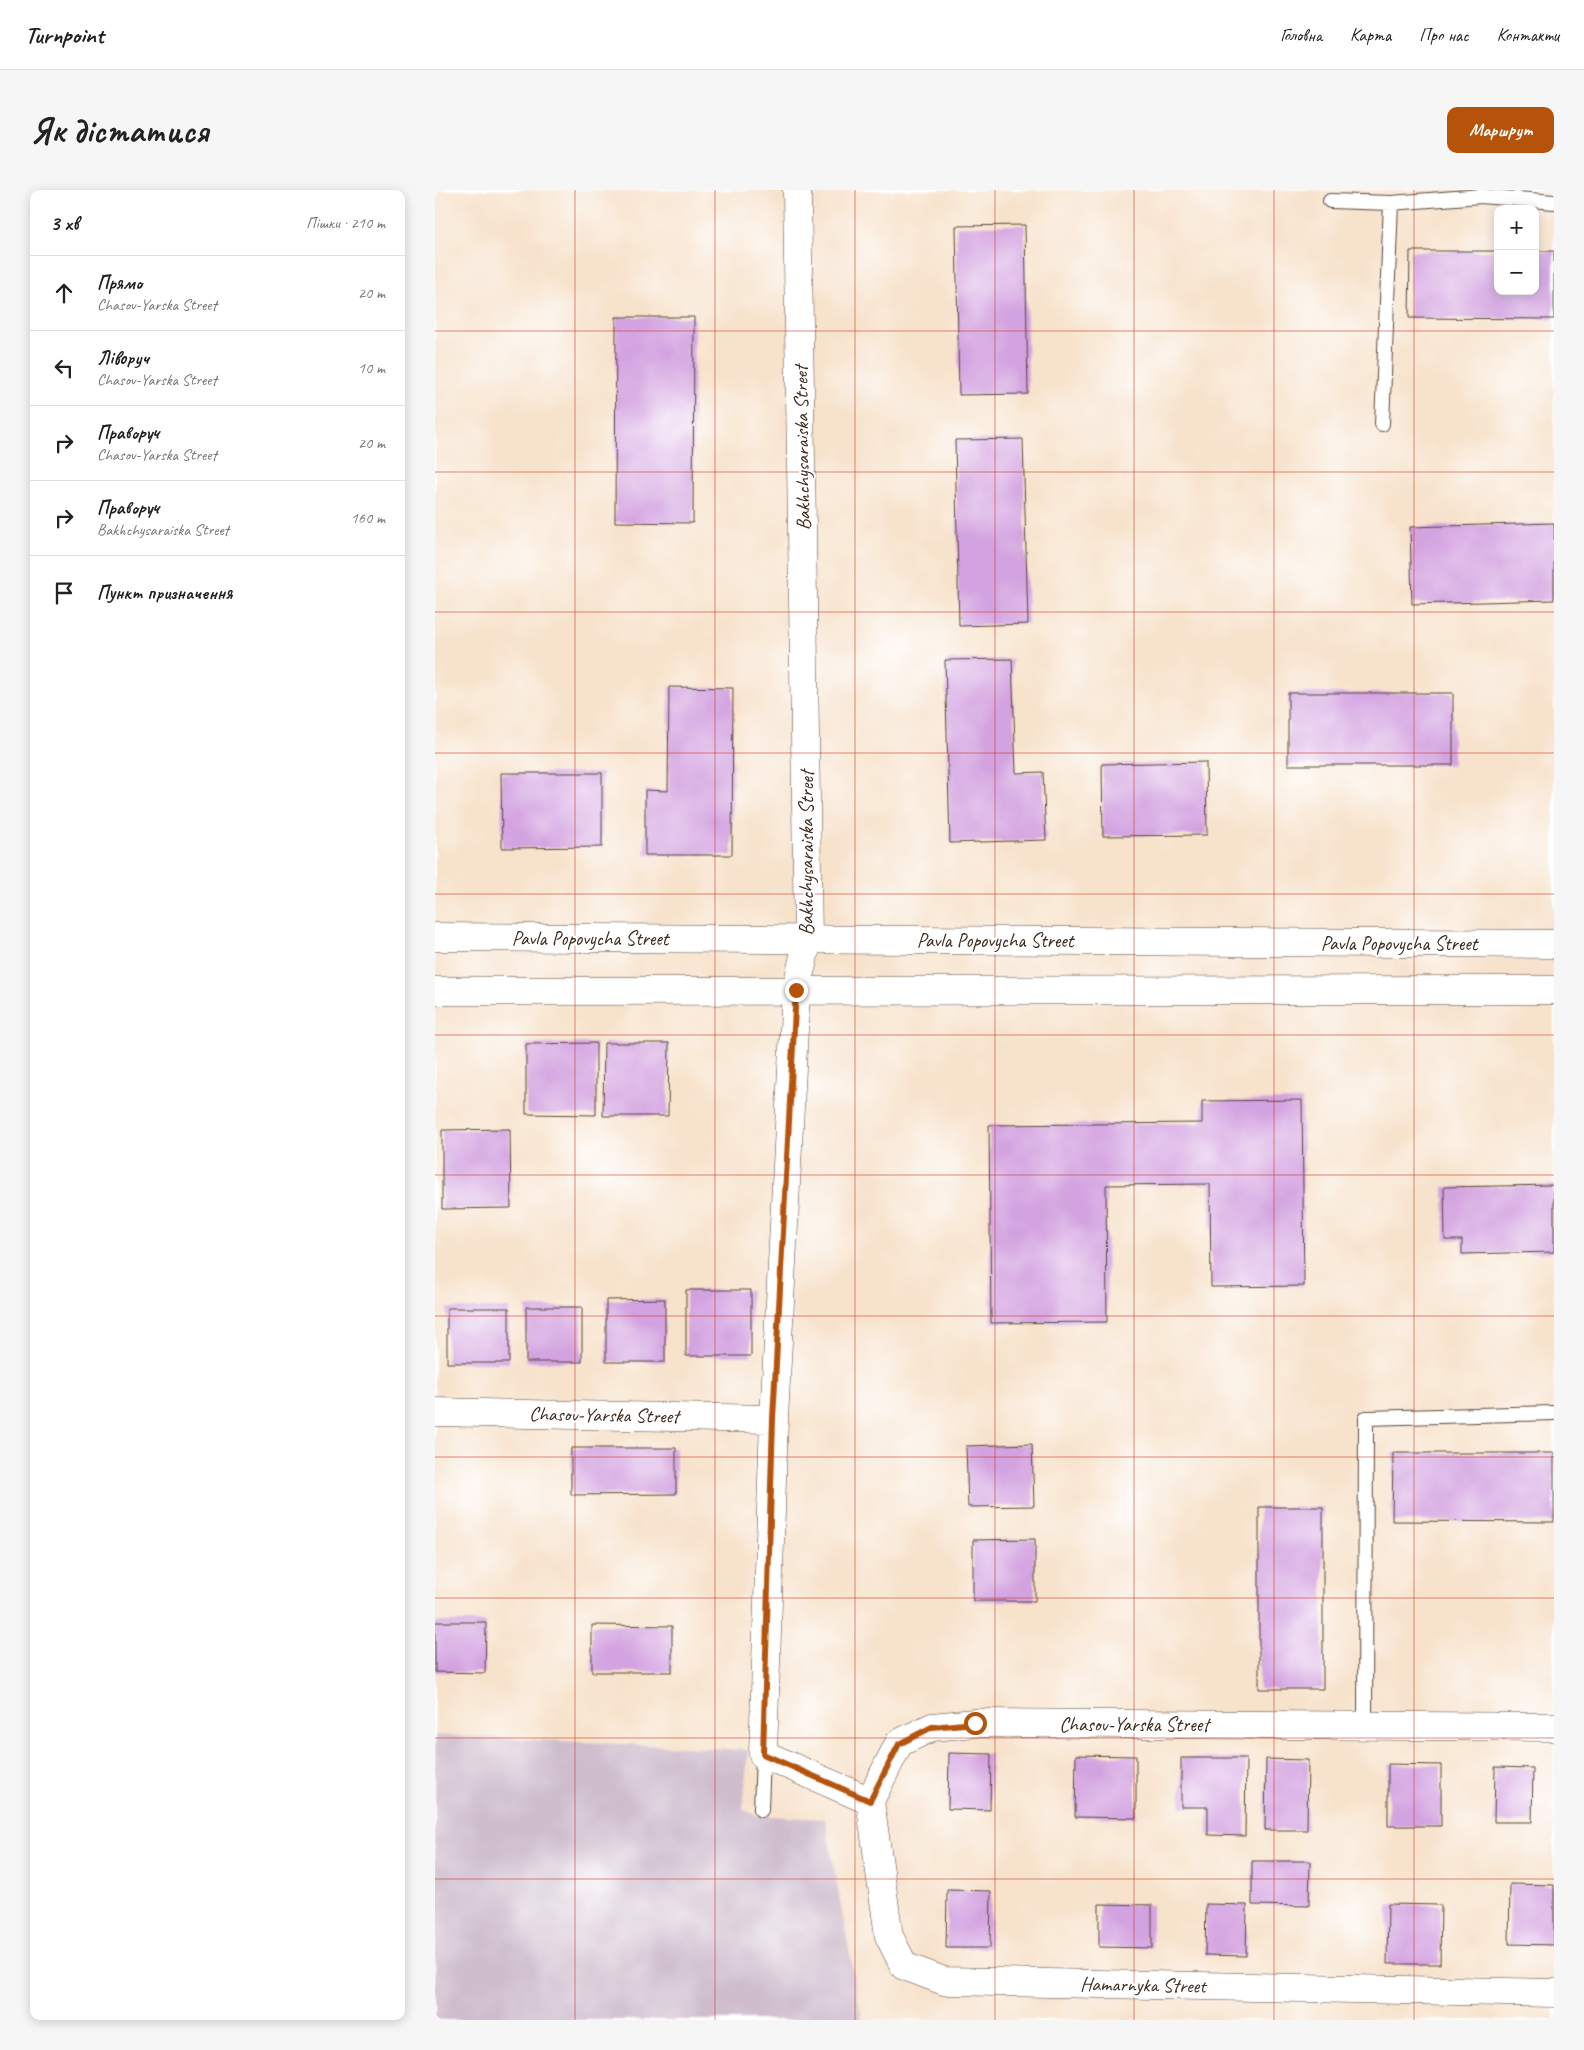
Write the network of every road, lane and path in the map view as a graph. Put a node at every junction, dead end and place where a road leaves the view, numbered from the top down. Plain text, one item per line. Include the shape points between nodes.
1 (797, 190) edge
2 (1481, 193) edge
3 (1330, 201) dead end
4 (1554, 202) edge
5 (1391, 203) junction
6 (1382, 424) dead end
7 (435, 937) edge
8 (808, 939) junction
9 (1554, 944) edge
10 (796, 990) junction
11 (1554, 990) edge
12 (435, 991) edge
13 (435, 1412) edge
14 (1554, 1413) edge
15 (773, 1419) junction
16 (1365, 1726) junction
17 (1554, 1727) edge
18 (763, 1754) junction
19 (870, 1801) junction
20 (761, 1810) dead end
21 (1554, 1993) edge

1 - 8 street, Bakhchysaraiska Street
2 - 4 lane
2 - 5 lane
3 - 5 lane
5 - 6 lane
7 - 8 street, Pavla Popovycha Street
8 - 9 street, Pavla Popovycha Street
8 - 10 street, Bakhchysaraiska Street
10 - 11 street
10 - 12 street
10 - 15 street, Bakhchysaraiska Street
13 - 15 street, Chasov-Yarska Street
14 - 16 lane via 1366,1418
15 - 18 street, Bakhchysaraiska Street
16 - 17 street, Chasov-Yarska Street
16 - 19 street, Chasov-Yarska Street via 975,1723 932,1727 899,1744
18 - 19 street
18 - 20 lane
19 - 21 street, Hamarnyka Street via 889,1936 904,1966 944,1981

